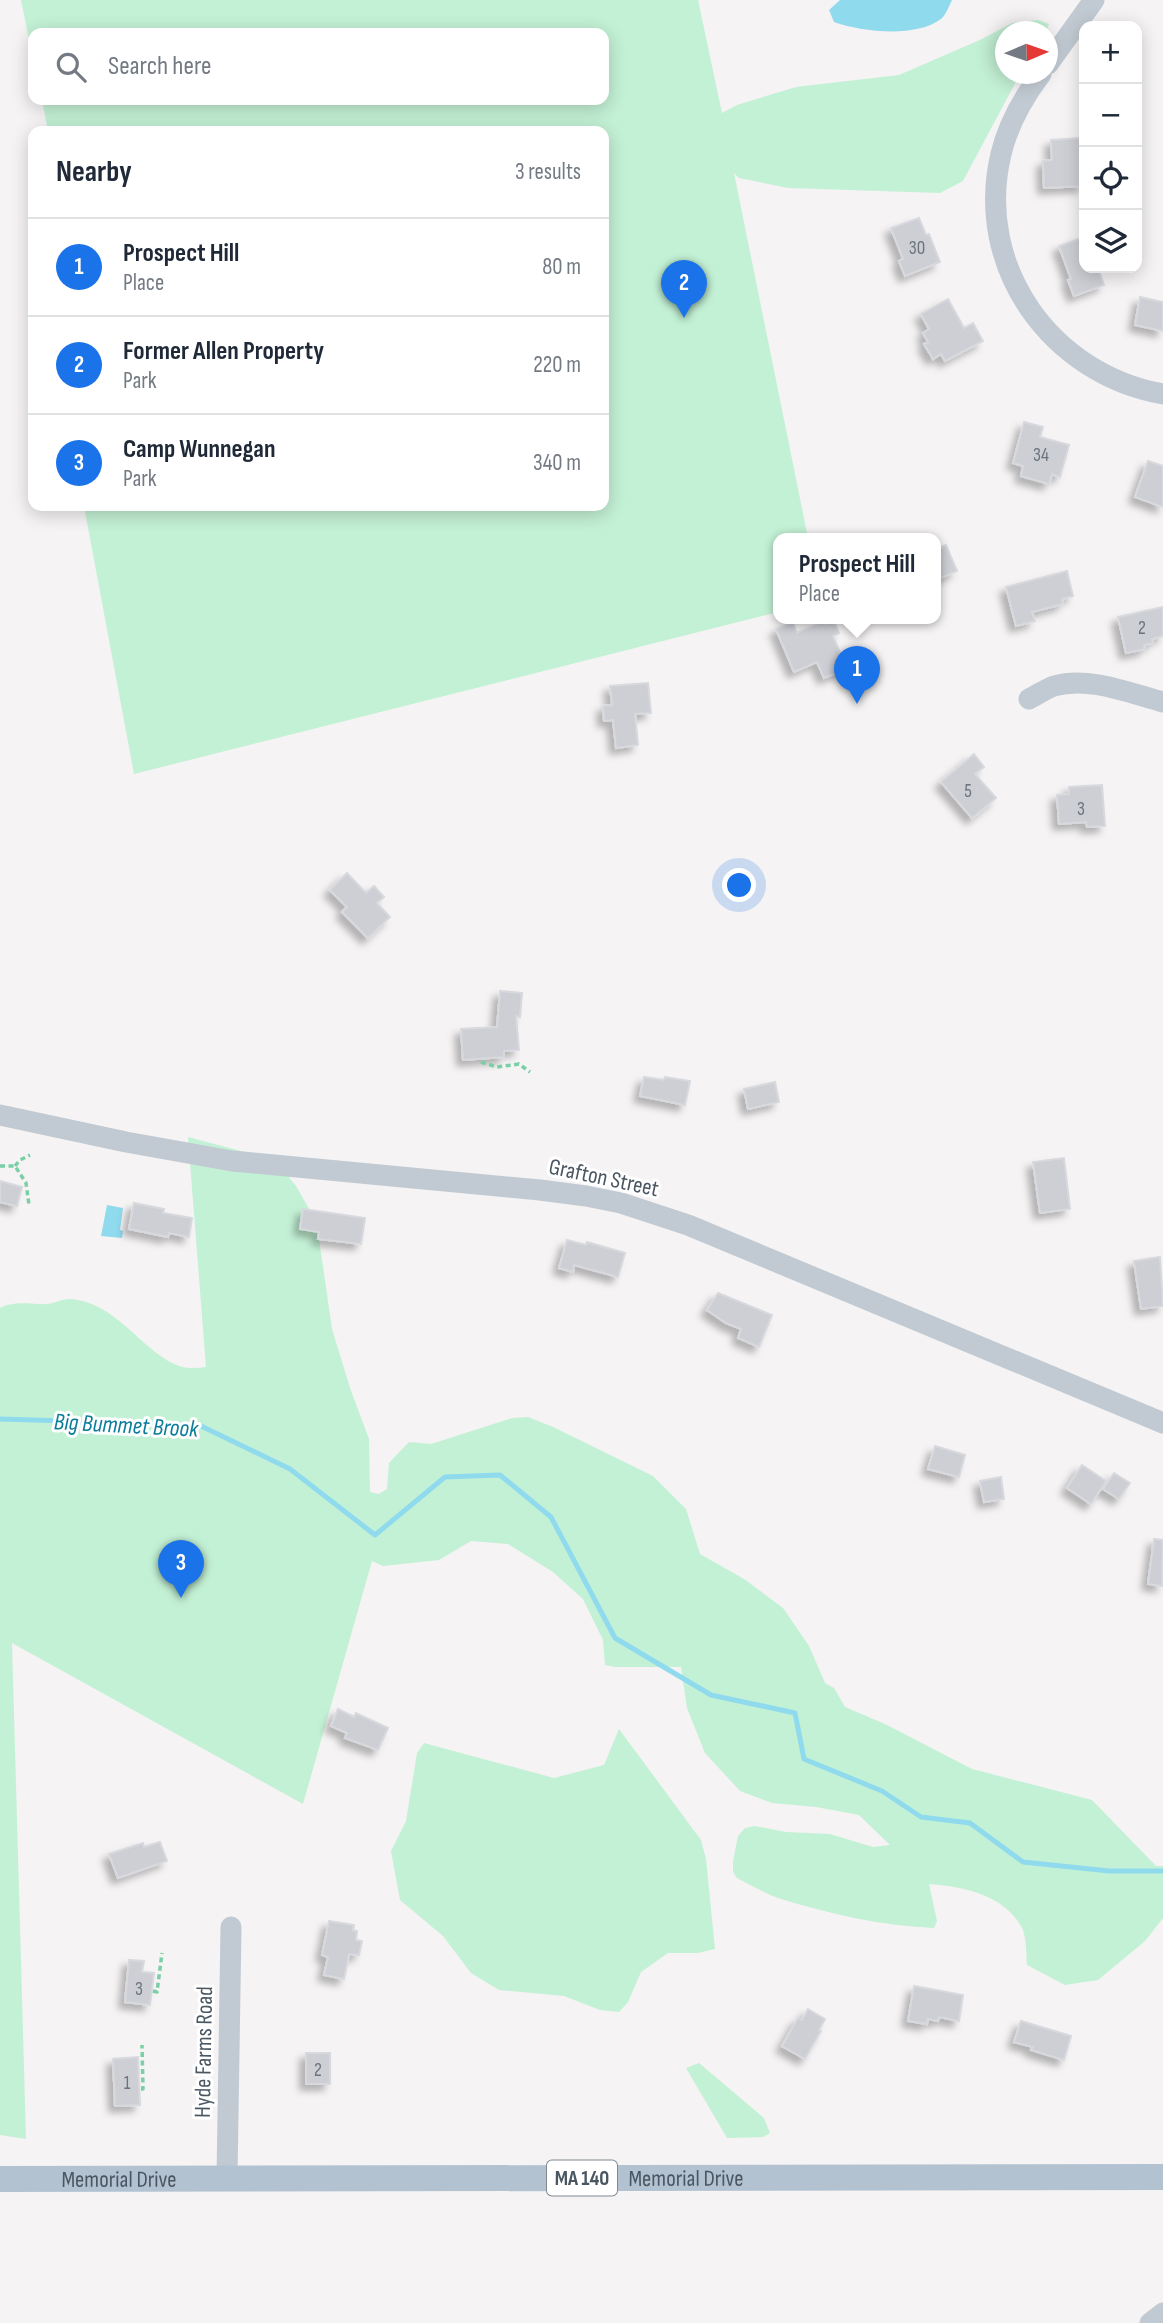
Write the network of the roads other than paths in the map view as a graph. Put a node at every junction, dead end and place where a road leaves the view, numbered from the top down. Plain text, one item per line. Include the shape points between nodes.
1 (1094, 0) edge
2 (1058, 50) edge
3 (1034, 84) edge
4 (1163, 394) edge
5 (1029, 699) dead end
6 (1163, 702) edge
7 (0, 1115) edge
8 (1163, 1423) edge
9 (231, 1927) dead end
10 (1163, 2177) edge
11 (228, 2178) junction
12 (0, 2179) edge
13 (1163, 2313) edge
14 (1150, 2323) edge

1 - 2 street
3 - 4 street via 1008,129 996,178 998,229 1010,274 1033,315 1066,349 1108,376
5 - 6 street via 1052,687 1090,683
7 - 8 street, Grafton Street via 232,1161 540,1190 621,1203 688,1224
9 - 11 street, Hyde Farms Road
10 - 11 main road, Memorial Drive / MA 140
11 - 12 main road, Memorial Drive / MA 140
13 - 14 street

